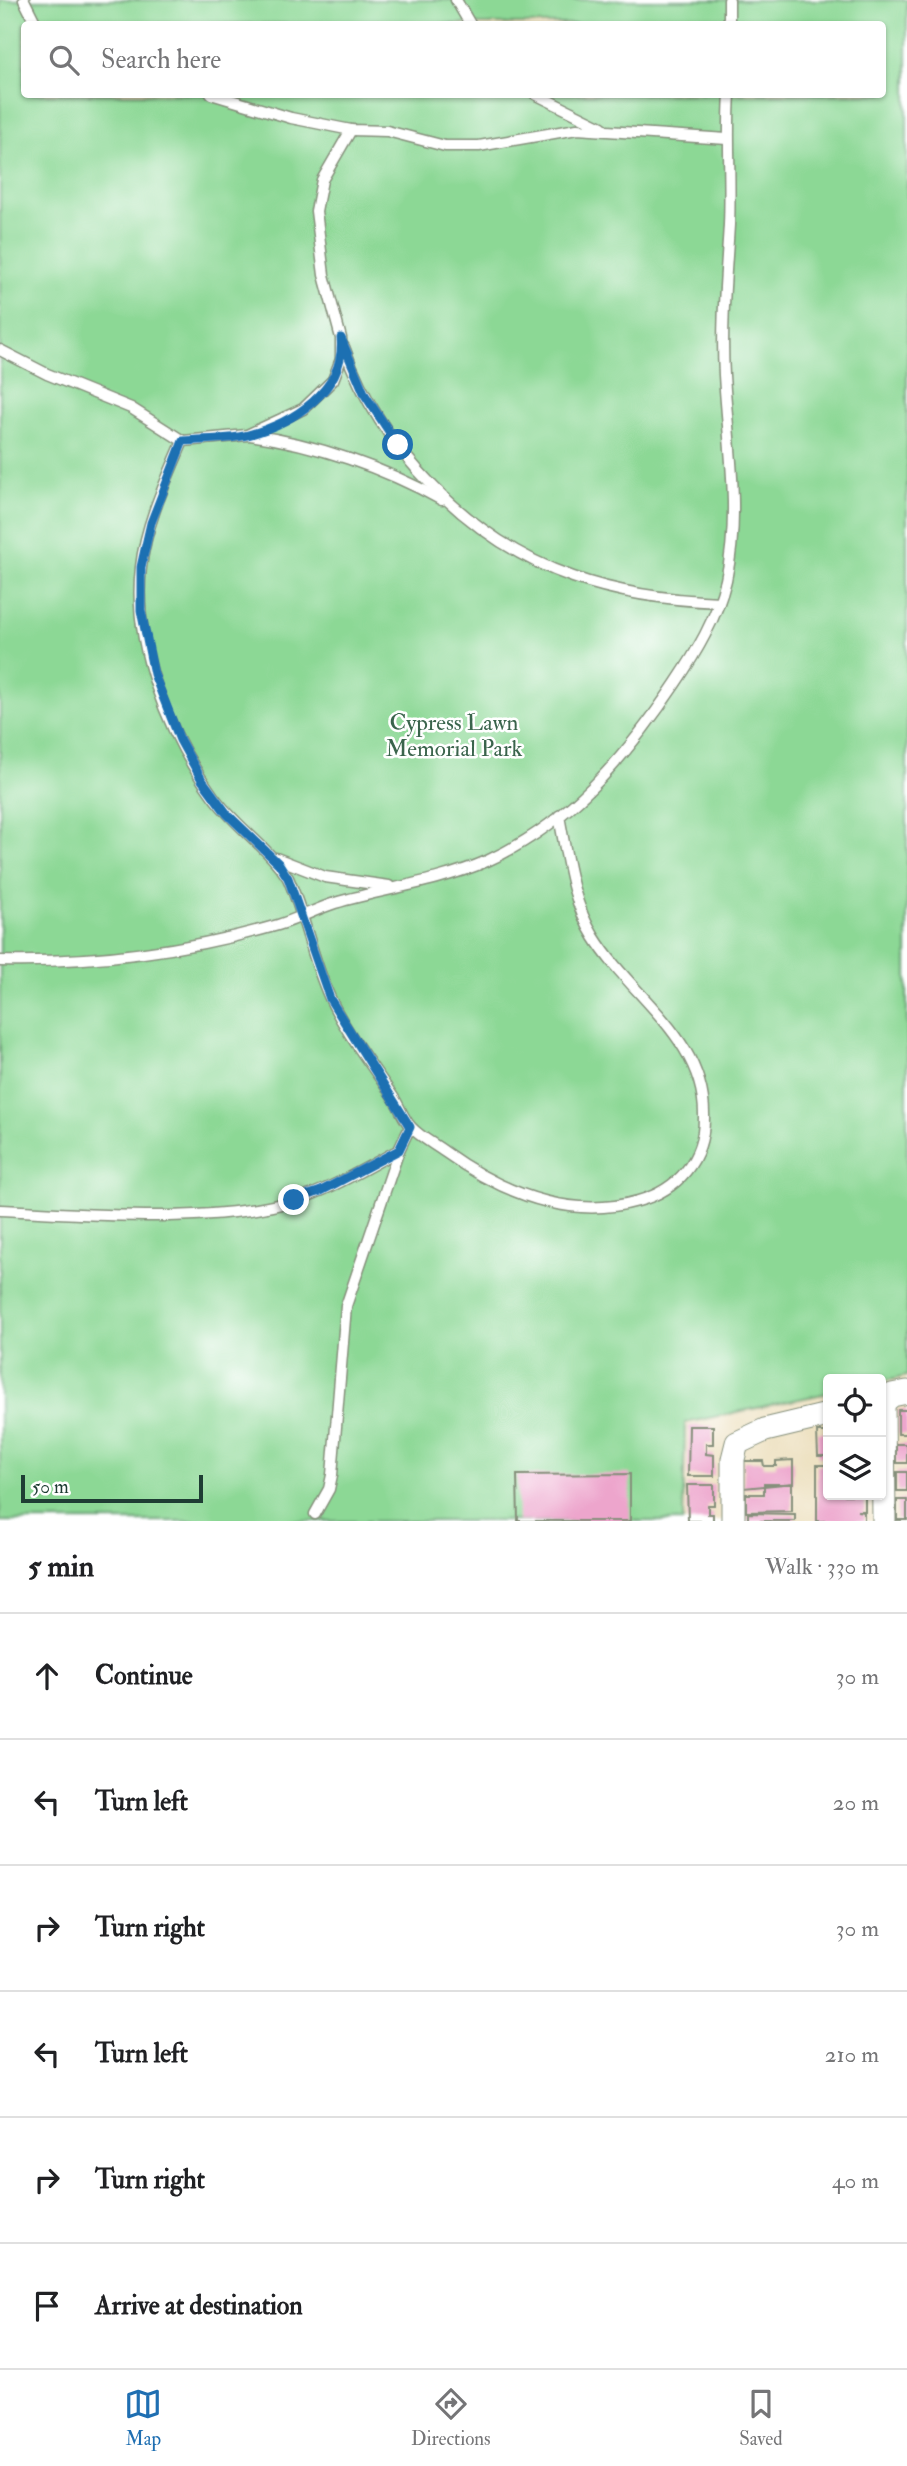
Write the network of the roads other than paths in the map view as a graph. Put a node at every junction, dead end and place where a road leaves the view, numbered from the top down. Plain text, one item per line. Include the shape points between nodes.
1 (24, 0) edge
2 (456, 0) edge
3 (729, 0) edge
4 (34, 21) edge
5 (468, 21) edge
6 (729, 21) edge
7 (224, 98) edge
8 (542, 98) edge
9 (730, 98) edge
10 (351, 130) junction
11 (618, 131) junction
12 (727, 139) junction
13 (341, 338) junction
14 (0, 350) edge
15 (247, 435) junction
16 (183, 441) junction
17 (466, 515) junction
18 (719, 602) junction
19 (559, 816) junction
20 (268, 853) junction
21 (411, 886) junction
22 (300, 917) junction
23 (0, 961) edge
24 (410, 1127) junction
25 (399, 1150) junction
26 (0, 1210) edge
27 (907, 1392) edge
28 (886, 1400) edge
29 (823, 1416) edge
30 (883, 1437) edge
31 (315, 1514) dead end
32 (733, 1521) edge
33 (884, 1521) edge

1 - 4 lane
2 - 5 lane
3 - 6 lane
7 - 10 lane
8 - 11 lane
9 - 12 lane
10 - 11 lane via 387,131 463,147 557,131
10 - 13 lane via 322,180 316,211 324,275
11 - 12 lane
12 - 18 lane via 729,225 723,326 734,489 729,562
13 - 15 lane via 339,369 324,391 290,417
13 - 17 lane via 381,421 424,476
14 - 16 lane via 131,408
15 - 16 lane
15 - 17 lane via 304,446 376,470
16 - 20 lane via 151,523 141,567 141,610 148,651 166,708 191,762 227,814
17 - 18 lane via 524,554 571,576 641,594
18 - 19 lane via 697,648 642,731 614,766
19 - 21 lane via 488,860
19 - 24 lane via 577,900 593,936 679,1039 695,1070 705,1118 691,1166 668,1189 634,1202 597,1207 554,1205 485,1178
20 - 21 lane via 325,877
20 - 22 lane via 288,878
21 - 22 lane via 337,902
22 - 23 lane via 122,957
22 - 24 lane via 342,1022
24 - 25 lane
25 - 26 lane via 321,1191 233,1213
25 - 31 lane via 348,1298 332,1475
27 - 28 street
29 - 32 street via 765,1430 737,1443
30 - 33 street

